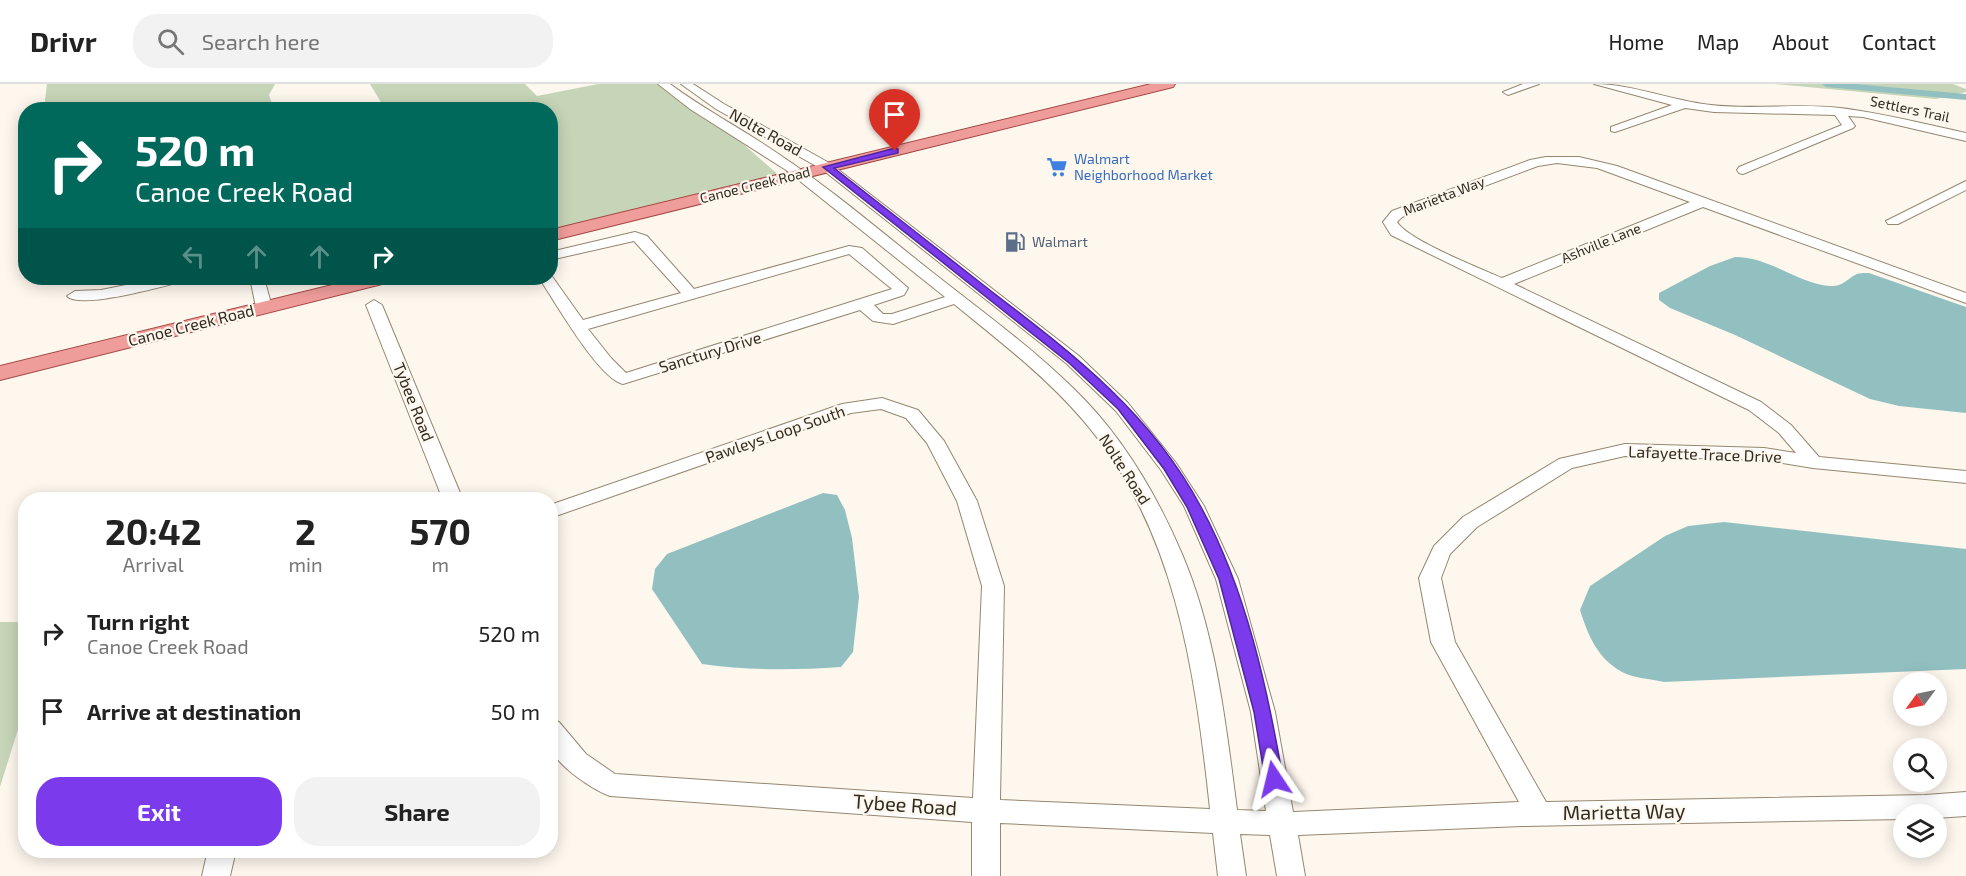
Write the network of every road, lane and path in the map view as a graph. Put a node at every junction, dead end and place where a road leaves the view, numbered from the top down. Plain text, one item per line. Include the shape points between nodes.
1 (663, 84) edge
2 (686, 84) edge
3 (1168, 84) edge
4 (1534, 84) edge
5 (1599, 84) edge
6 (1508, 92) dead end
7 (1684, 105) junction
8 (1838, 111) junction
9 (1615, 129) dead end
10 (1966, 137) edge
11 (827, 167) junction
12 (1743, 170) dead end
13 (800, 174) junction
14 (1966, 185) edge
15 (1702, 202) junction
16 (1893, 221) dead end
17 (558, 234) edge
18 (558, 254) edge
19 (1501, 284) junction
20 (147, 285) edge
21 (259, 285) edge
22 (354, 285) edge
23 (551, 285) edge
24 (690, 294) junction
25 (75, 296) dead end
26 (992, 296) junction
27 (1966, 298) edge
28 (960, 302) junction
29 (863, 304) junction
30 (374, 305) dead end
31 (264, 307) junction
32 (580, 326) junction
33 (0, 373) edge
34 (1813, 462) junction
35 (1966, 477) edge
36 (450, 492) edge
37 (558, 509) edge
38 (558, 739) edge
39 (1966, 804) edge
40 (986, 811) junction
41 (1539, 814) junction
42 (1225, 821) junction
43 (1282, 824) junction
44 (220, 858) edge
45 (216, 876) edge
46 (986, 876) edge
47 (1232, 876) edge
48 (1291, 876) edge

1 - 13 street, Nolte Road
2 - 11 street, Nolte Road
3 - 11 main road, Canoe Creek Road
4 - 6 street
5 - 7 street, Settlers Trail
7 - 8 street, Settlers Trail via 1741,111
7 - 9 street
8 - 10 street, Settlers Trail via 1898,120
8 - 12 street via 1849,126
11 - 13 main road, Canoe Creek Road
11 - 26 street, Nolte Road
13 - 17 main road, Canoe Creek Road
13 - 28 street, Nolte Road
14 - 16 street
15 - 19 street, Ashville Lane
15 - 19 street, Marietta Way via 1601,165 1546,159 1397,214 1390,222 1396,232
15 - 27 street, Marietta Way
18 - 24 street via 635,236 642,239
19 - 34 street, Marietta Way via 1755,406 1785,429
20 - 25 street
21 - 31 street
22 - 31 main road, Canoe Creek Road
23 - 32 street, Sanctury Drive
24 - 29 street, Sanctury Drive via 849,250 857,251 900,288 899,292
24 - 32 street, Sanctury Drive
26 - 28 street
26 - 43 street, Nolte Road via 1073,360 1122,406 1194,507 1227,579 1263,712
28 - 29 street via 893,319 879,318
28 - 42 street, Nolte Road via 1046,372 1088,414 1114,448 1153,514 1182,585 1205,675
29 - 32 street, Sanctury Drive via 623,379 614,374
30 - 36 street, Tybee Road
31 - 33 main road, Canoe Creek Road
34 - 35 street, Lafayette Trace Drive
34 - 41 street, Lafayette Trace Drive via 1764,454 1625,450 1566,463 1470,522 1441,551 1430,578 1443,642
37 - 40 street, Pawleys Loop South via 848,408 882,403 912,414 935,441 967,501 993,586
38 - 40 street, Tybee Road via 577,762 610,785
39 - 41 street, Marietta Way
40 - 42 street, Tybee Road
40 - 46 street, Pawleys Loop South
41 - 43 street, Marietta Way
42 - 43 street, Tybee Road
42 - 47 street, Nolte Road
43 - 48 street, Nolte Road
44 - 45 street

